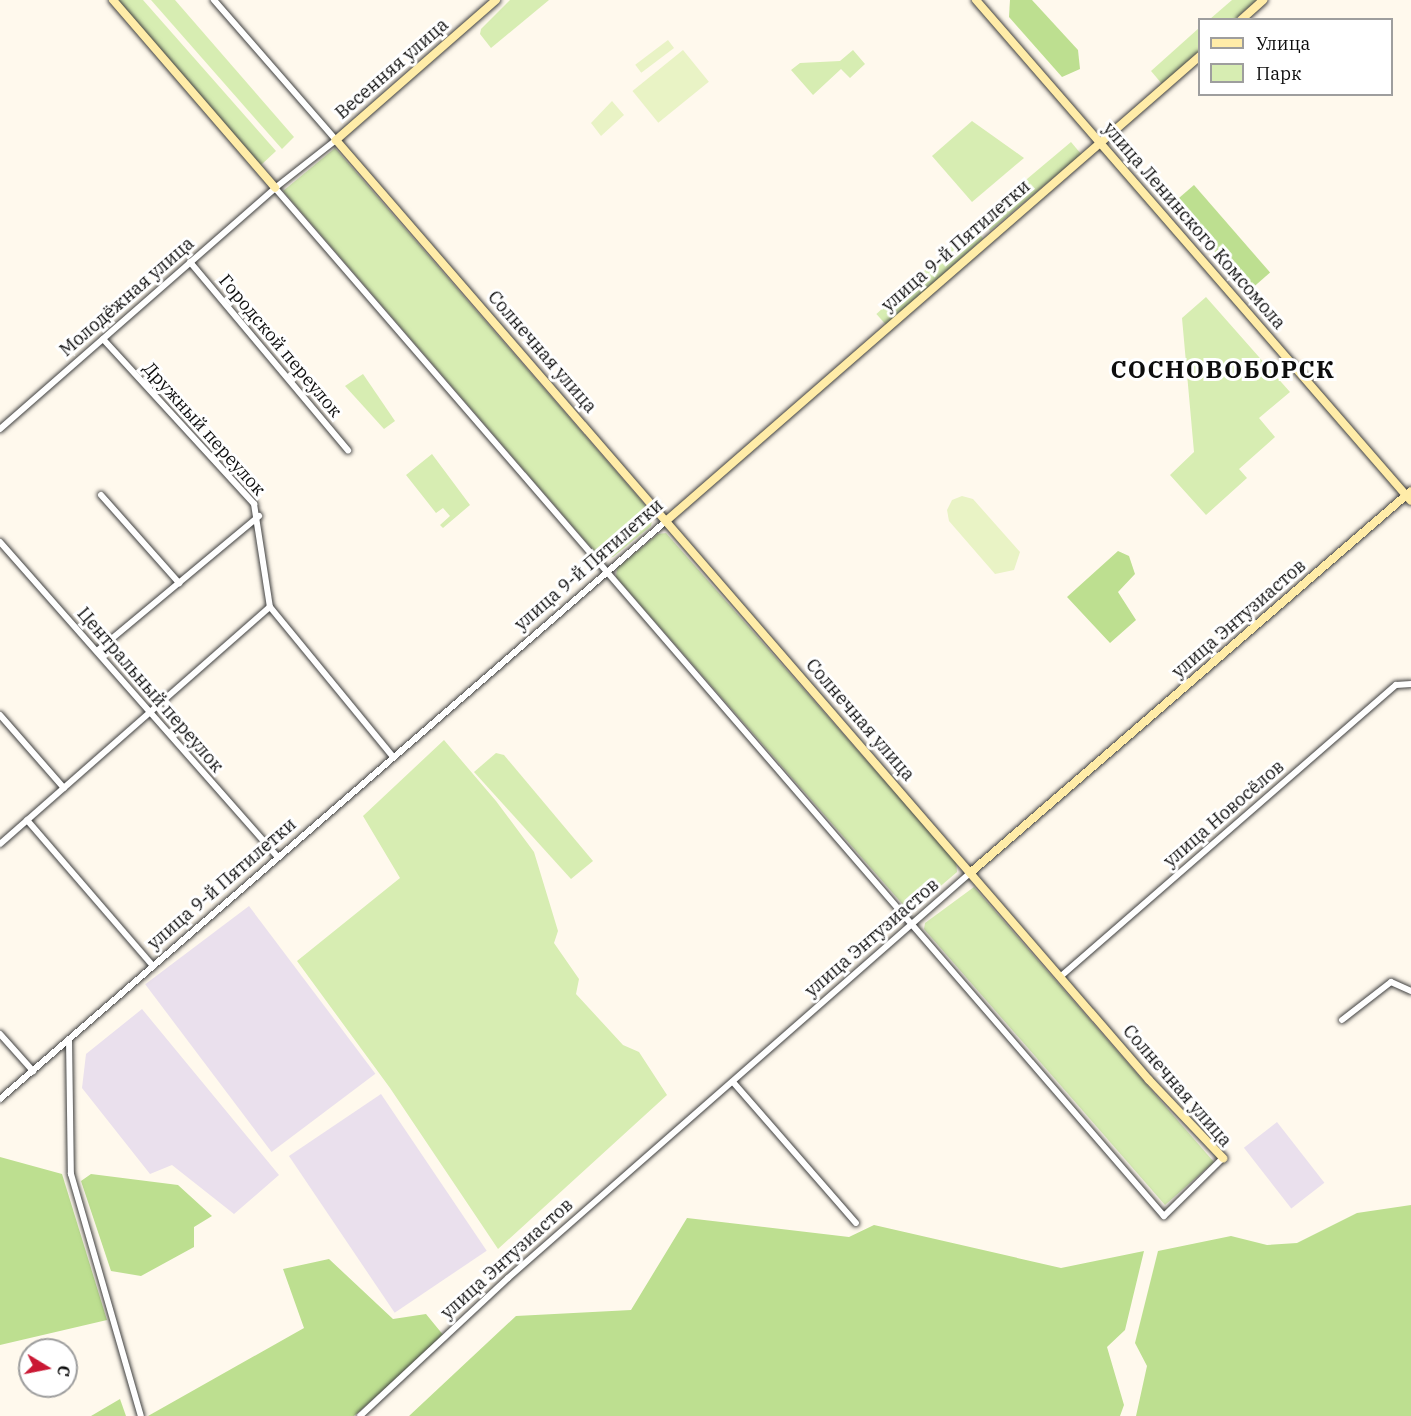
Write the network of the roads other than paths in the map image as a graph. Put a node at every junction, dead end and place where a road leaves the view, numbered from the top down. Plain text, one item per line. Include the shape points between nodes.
1 (113, 0) edge
2 (214, 0) edge
3 (496, 0) edge
4 (976, 0) edge
5 (1263, 0) edge
6 (1243, 18) edge
7 (1198, 58) edge
8 (336, 140) junction
9 (1100, 143) junction
10 (274, 188) junction
11 (190, 262) junction
12 (103, 339) junction
13 (0, 429) edge
14 (348, 450) dead end
15 (100, 495) dead end
16 (1409, 496) edge
17 (259, 516) junction
18 (666, 521) junction
19 (0, 542) edge
20 (606, 572) junction
21 (179, 584) junction
22 (270, 608) junction
23 (97, 651) junction
24 (1411, 684) edge
25 (150, 709) junction
26 (0, 715) edge
27 (393, 757) junction
28 (64, 788) junction
29 (27, 820) junction
30 (0, 844) edge
31 (278, 857) junction
32 (970, 873) junction
33 (912, 925) junction
34 (153, 966) junction
35 (1060, 977) junction
36 (1411, 991) edge
37 (1342, 1020) dead end
38 (0, 1034) edge
39 (69, 1039) junction
40 (33, 1071) junction
41 (733, 1082) junction
42 (0, 1099) edge
43 (1223, 1158) joint
44 (856, 1223) dead end
45 (141, 1416) edge
46 (360, 1416) edge

1 - 10 street
2 - 8 street, Солнечная улица
3 - 8 street, Весенняя улица
4 - 9 street, улица Ленинского Комсомола
5 - 6 street
7 - 9 street, улица 9-й Пятилетки
8 - 10 street, Молодёжная улица
8 - 18 street, Солнечная улица
9 - 16 street, улица Ленинского Комсомола
9 - 18 street, улица 9-й Пятилетки
10 - 11 street, Молодёжная улица
10 - 20 street, Солнечная улица
11 - 12 street, Молодёжная улица
11 - 14 street, Городской переулок
12 - 13 street, Молодёжная улица
12 - 17 street, Дружный переулок via 254,504
15 - 21 street
16 - 32 street, улица Энтузиастов
17 - 21 street
17 - 22 street, Дружный переулок
18 - 20 street, улица 9-й Пятилетки
18 - 32 street, Солнечная улица
19 - 23 street, Центральный переулок
20 - 27 street, улица 9-й Пятилетки
20 - 33 street, Солнечная улица
21 - 23 street
22 - 25 street
22 - 27 street
23 - 25 street, Центральный переулок
24 - 35 street, улица Новосёлов via 1396,685
25 - 28 street
25 - 31 street, Центральный переулок
26 - 28 street
27 - 31 street, улица 9-й Пятилетки
28 - 29 street
29 - 30 street
29 - 34 street
31 - 34 street, улица 9-й Пятилетки
32 - 33 street, улица Энтузиастов
32 - 35 street, Солнечная улица
33 - 41 street, улица Энтузиастов
33 - 43 street, Солнечная улица via 1164,1216
34 - 39 street, улица 9-й Пятилетки
35 - 43 street, Солнечная улица
36 - 37 street via 1391,982
38 - 40 street
39 - 40 street, улица 9-й Пятилетки
39 - 45 street via 71,1174
40 - 42 street, улица 9-й Пятилетки
41 - 44 street
41 - 46 street, улица Энтузиастов via 508,1278

